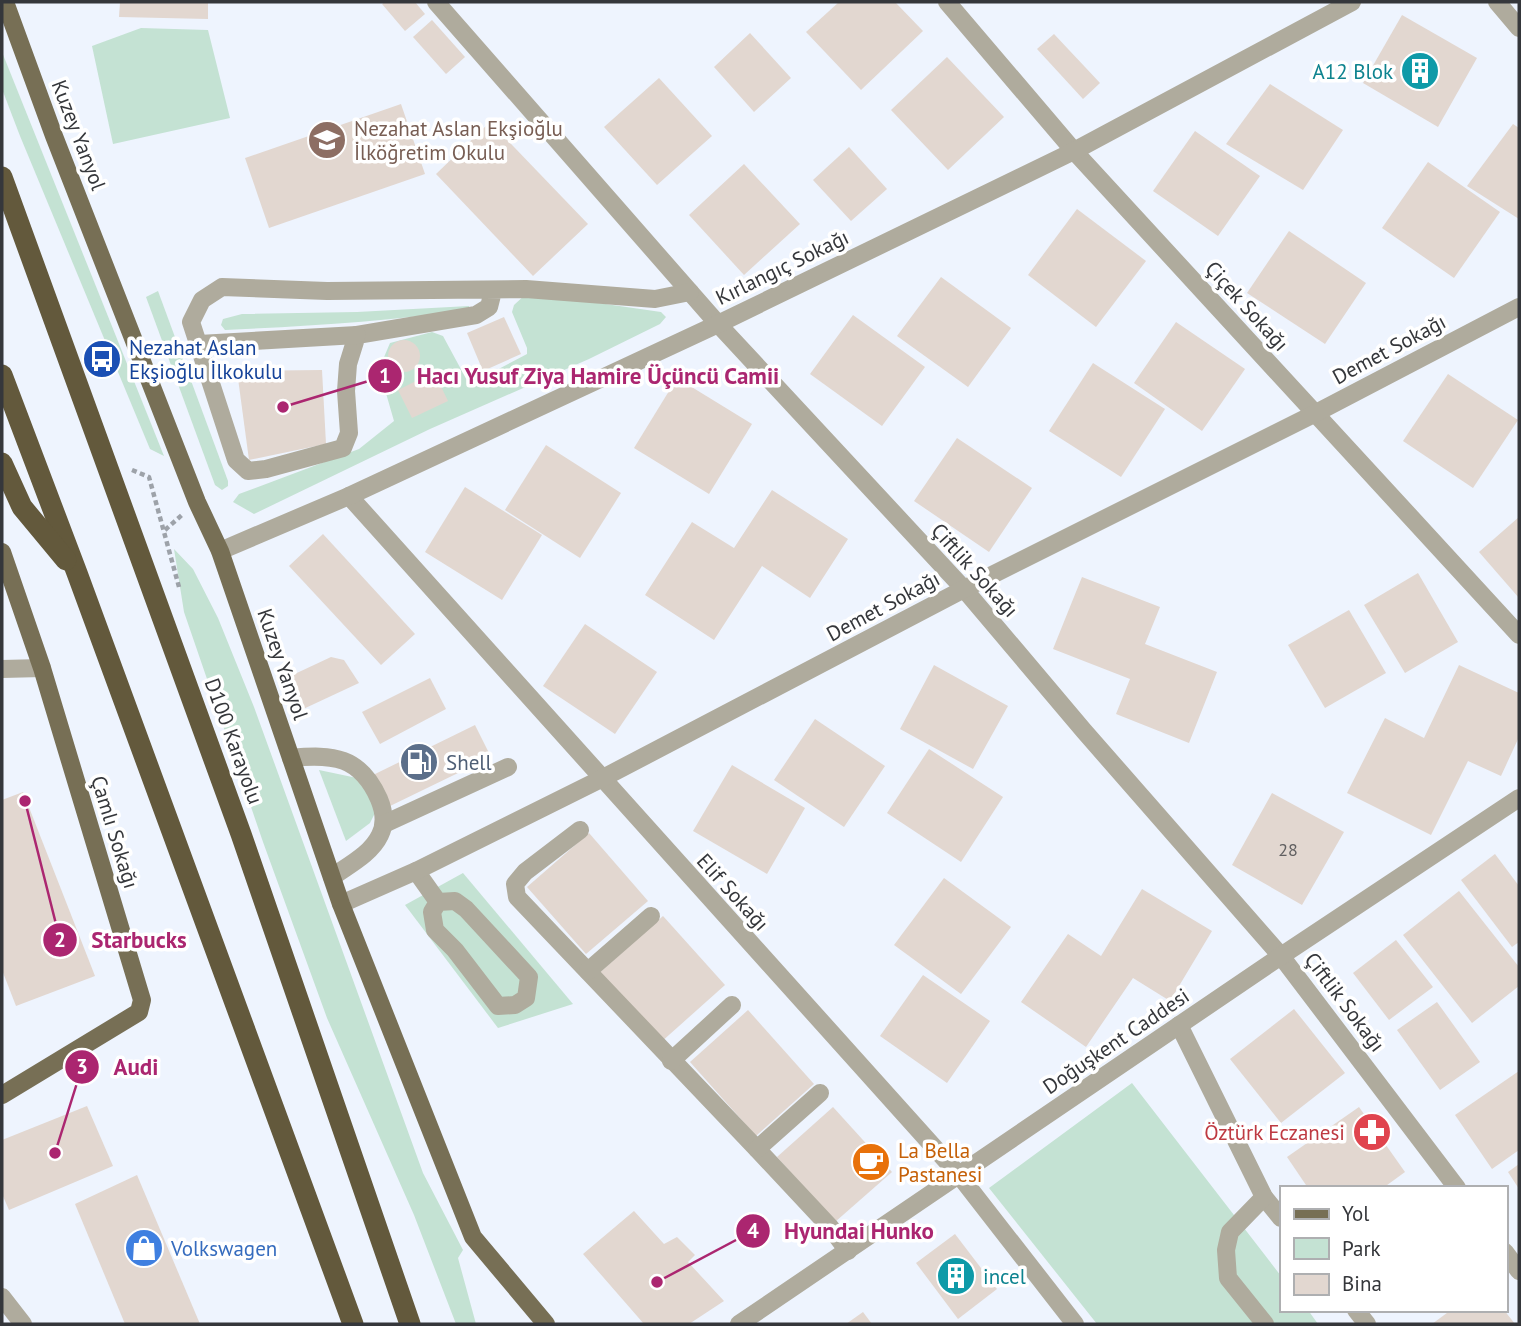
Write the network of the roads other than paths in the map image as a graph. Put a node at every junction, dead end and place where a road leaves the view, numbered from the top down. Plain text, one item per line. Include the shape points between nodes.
1 (5, 2) edge
2 (436, 2) edge
3 (947, 2) edge
4 (1352, 2) edge
5 (1497, 2) edge
6 (1519, 28) edge
7 (1074, 151) junction
8 (2, 177) edge
9 (494, 291) junction
10 (690, 292) junction
11 (1519, 307) edge
12 (718, 324) junction
13 (357, 335) junction
14 (198, 344) junction
15 (2, 376) edge
16 (1314, 414) junction
17 (2, 463) edge
18 (349, 496) junction
19 (220, 551) junction
20 (2, 552) edge
21 (77, 573) junction
22 (964, 589) junction
23 (1519, 635) edge
24 (42, 668) junction
25 (2, 669) edge
26 (291, 758) junction
27 (508, 766) dead end
28 (601, 779) junction
29 (1519, 797) edge
30 (384, 824) junction
31 (580, 830) dead end
32 (416, 871) junction
33 (332, 877) junction
34 (438, 902) junction
35 (341, 904) junction
36 (651, 916) dead end
37 (1281, 956) junction
38 (588, 971) junction
39 (732, 1005) dead end
40 (1179, 1025) junction
41 (671, 1061) junction
42 (820, 1093) dead end
43 (2, 1095) edge
44 (757, 1149) junction
45 (959, 1175) junction
46 (1455, 1186) edge
47 (1264, 1197) junction
48 (1280, 1217) edge
49 (848, 1251) junction
50 (1507, 1255) edge
51 (1519, 1271) edge
52 (2, 1297) edge
53 (351, 1321) edge
54 (23, 1324) edge
55 (410, 1324) edge
56 (546, 1324) edge
57 (739, 1324) edge
58 (1075, 1324) edge
59 (1265, 1324) edge

1 - 19 main road, Kuzey Yanyol via 197,502
2 - 10 street, Çiftlik Sokağı
3 - 7 street, Çiçek Sokağı
4 - 7 street, Kırlangıç Sokağı
5 - 6 street
7 - 12 street, Kırlangıç Sokağı
7 - 16 street, Çiçek Sokağı
8 - 55 highway, D100 Karayolu via 241,834
9 - 10 street via 526,289 655,299
9 - 13 street via 489,307 476,315
9 - 14 street via 222,287 202,300 191,322
10 - 12 street, Çiftlik Sokağı
11 - 16 street, Demet Sokağı
12 - 18 street, Kırlangıç Sokağı
12 - 22 street, Çiftlik Sokağı
13 - 14 street
13 - 14 street via 348,364 349,433 342,448 248,471 236,460
15 - 21 highway
16 - 22 street, Demet Sokağı
16 - 23 street, Çiçek Sokağı
17 - 21 highway via 22,507
18 - 19 street, Kırlangıç Sokağı
18 - 28 street, Elif Sokağı
19 - 26 main road, Kuzey Yanyol
20 - 24 main road, Çamlı Sokağı
21 - 53 highway
22 - 28 street, Demet Sokağı
22 - 37 street, Çiftlik Sokağı
24 - 25 street
24 - 43 main road, Çamlı Sokağı via 142,1007
26 - 30 street via 322,755 349,761 371,781
26 - 33 main road, Kuzey Yanyol
27 - 30 street
28 - 32 street, Demet Sokağı
28 - 45 street, Elif Sokağı
29 - 37 street, Doğuşkent Caddesi
30 - 33 street via 366,853
31 - 38 street via 515,884 517,897
32 - 34 street
32 - 35 street, Demet Sokağı
33 - 35 main road, Kuzey Yanyol
34 - 34 street via 432,912 435,930 498,1006 515,1005 526,998 529,977 466,909 455,901
35 - 56 main road, Kuzey Yanyol via 473,1237
36 - 38 street
37 - 40 street, Doğuşkent Caddesi
37 - 46 street, Çiftlik Sokağı
38 - 41 street
39 - 41 street
40 - 45 street, Doğuşkent Caddesi
40 - 47 street
41 - 44 street
42 - 44 street
44 - 49 street
45 - 49 street, Doğuşkent Caddesi
45 - 58 street, Elif Sokağı
47 - 48 street
47 - 59 street via 1230,1231 1226,1250 1228,1278
49 - 57 street, Doğuşkent Caddesi
50 - 51 street
52 - 54 street

